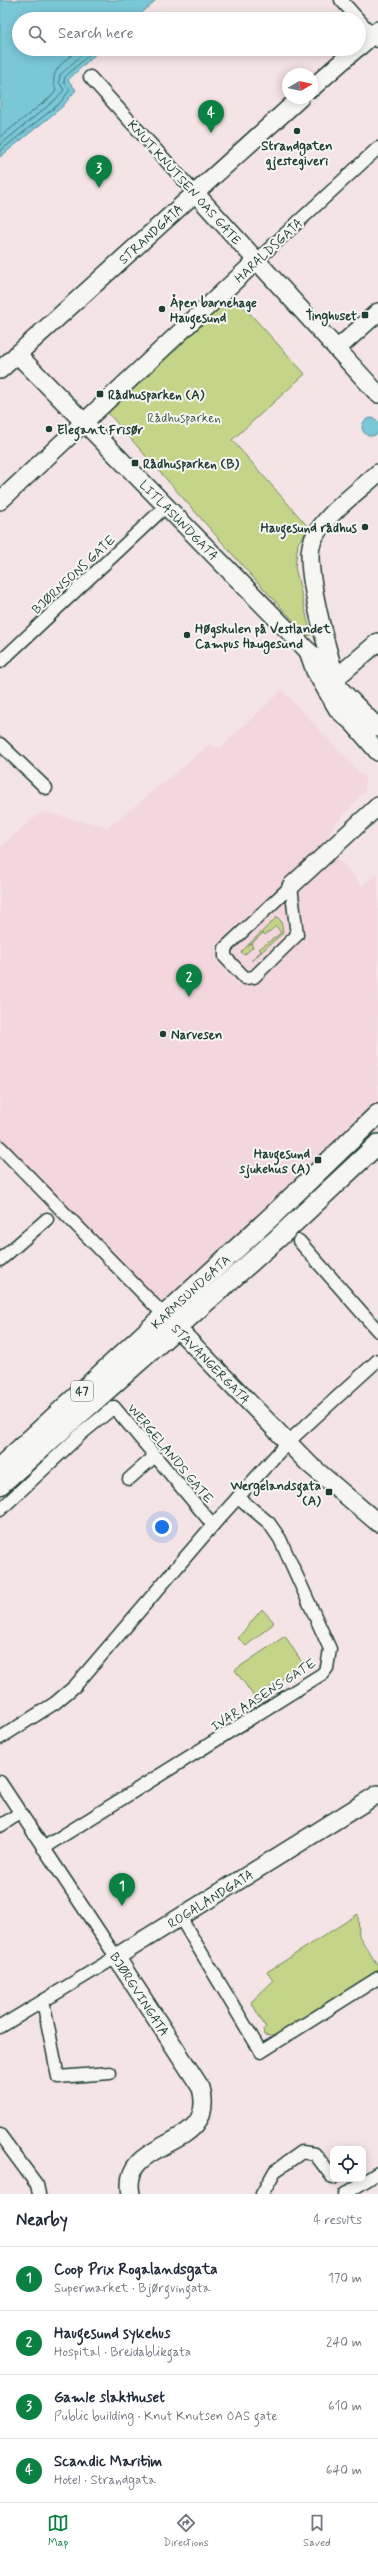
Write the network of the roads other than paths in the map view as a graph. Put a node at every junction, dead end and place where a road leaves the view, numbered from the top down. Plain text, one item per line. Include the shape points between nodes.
1 (341, 0) edge
2 (351, 12) edge
3 (366, 27) edge
4 (376, 36) edge
5 (366, 42) edge
6 (348, 56) edge
7 (90, 77) dead end
8 (318, 83) edge
9 (294, 104) edge
10 (378, 148) edge
11 (196, 194) junction
12 (256, 261) junction
13 (378, 312) edge
14 (337, 349) junction
15 (17, 354) junction
16 (0, 370) edge
17 (378, 394) edge
18 (84, 423) junction
19 (378, 472) edge
20 (0, 501) edge
21 (165, 507) junction
22 (378, 642) edge
23 (308, 651) junction
24 (0, 662) edge
25 (336, 679) junction
26 (353, 723) junction
27 (378, 728) edge
28 (0, 744) edge
29 (378, 752) edge
30 (46, 788) dead end
31 (378, 806) edge
32 (291, 886) junction
33 (378, 1114) edge
34 (378, 1144) edge
35 (0, 1147) edge
36 (47, 1218) dead end
37 (299, 1240) dead end
38 (0, 1260) edge
39 (170, 1321) junction
40 (378, 1331) edge
41 (378, 1360) edge
42 (288, 1442) junction
43 (155, 1456) junction
44 (0, 1467) edge
45 (129, 1479) dead end
46 (0, 1485) edge
47 (238, 1497) junction
48 (0, 1510) edge
49 (378, 1524) edge
50 (213, 1525) junction
51 (0, 1738) edge
52 (0, 1782) edge
53 (378, 1794) edge
54 (20, 1813) junction
55 (0, 1826) edge
56 (43, 1848) junction
57 (180, 1917) junction
58 (116, 1957) junction
59 (378, 1978) edge
60 (43, 2001) junction
61 (0, 2027) edge
62 (110, 2073) dead end
63 (0, 2135) edge
64 (378, 2173) edge
65 (330, 2174) edge
66 (336, 2182) edge
67 (39, 2194) edge
68 (131, 2194) edge
69 (262, 2194) edge
70 (344, 2194) edge

1 - 2 street
3 - 4 street
4 - 5 street
6 - 8 street
7 - 11 street, KNUT KNUTSEN OAS GATE
9 - 11 street, STRANDGATA
10 - 12 street, HARALDSGATA
11 - 12 street, KNUT KNUTSEN OAS GATE
11 - 15 street, STRANDGATA
12 - 14 street, KNUT KNUTSEN OAS GATE
12 - 18 street, HARALDSGATA
13 - 14 street
14 - 17 street, KNUT KNUTSEN OAS GATE
15 - 16 street, STRANDGATA
15 - 18 street, LITLASUNDGATA
18 - 20 street, HARALDSGATA
18 - 21 street, LITLASUNDGATA
19 - 25 street via 326,521 311,546 310,566
21 - 23 street, LITLASUNDGATA
21 - 24 street, BJØRNSONS GATE
22 - 25 street
23 - 25 street, LITLASUNDGATA
23 - 26 street, LITLASUNDGATA via 315,671 329,696 338,710
25 - 26 street, LITLASUNDGATA via 344,707
25 - 27 street, LITLASUNDGATA
26 - 29 street, LITLASUNDGATA
28 - 30 street
31 - 32 street
32 - 32 street via 225,948 225,957 245,978 254,977 297,935
33 - 39 main road, KARMSUNDGATA / 47 via 273,1215
34 - 39 main road, KARMSUNDGATA / 47 via 283,1233
35 - 39 street, STAVANGERGATA
36 - 38 street
37 - 40 street
39 - 42 street, STAVANGERGATA
39 - 44 main road, KARMSUNDGATA / 47
39 - 46 main road, KARMSUNDGATA / 47
41 - 42 street, WERGELANDS GATE
42 - 47 street, WERGELANDS GATE
42 - 49 street, STAVANGERGATA via 337,1491
43 - 45 street
43 - 48 street, WERGELANDS GATE via 114,1407 80,1434
43 - 50 street, WERGELANDS GATE
47 - 50 street, WERGELANDS GATE
47 - 56 street, IVAR AASENS GATE via 269,1523 280,1539 330,1649 327,1668 316,1678
50 - 51 street, WERGELANDS GATE via 75,1686 55,1703
52 - 54 street, BJØRGVINGATA
53 - 57 street, ROGALANDGATA
54 - 55 street
54 - 56 street, BJØRGVINGATA
56 - 58 street, BJØRGVINGATA
57 - 58 street, ROGALANDGATA
57 - 59 street via 261,2052
58 - 60 street, ROGALANDGATA
58 - 68 street, BJØRGVINGATA via 201,2088 204,2106 196,2124 136,2162 128,2184
60 - 61 street, ROGALANDGATA
60 - 62 street via 58,2077
63 - 67 street via 37,2185
64 - 70 street
65 - 69 street via 315,2154 302,2152 275,2171
66 - 70 street

